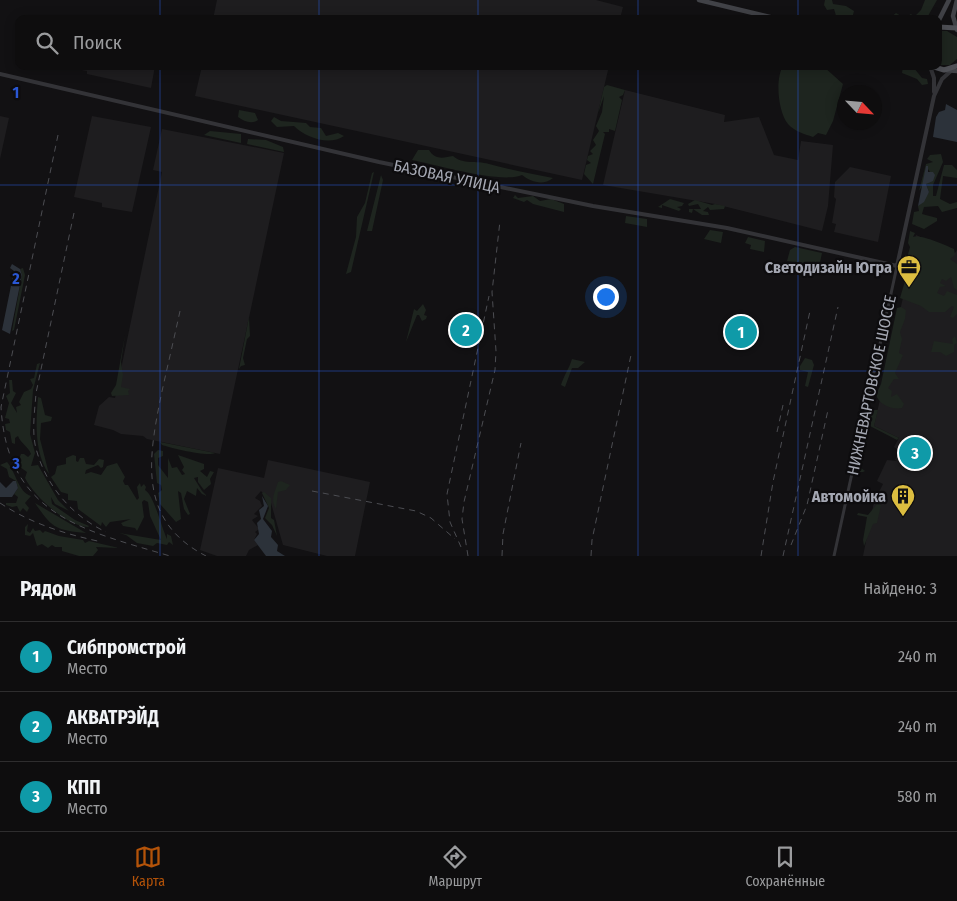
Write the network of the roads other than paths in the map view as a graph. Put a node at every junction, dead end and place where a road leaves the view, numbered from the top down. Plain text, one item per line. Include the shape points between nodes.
1 (699, 0) edge
2 (949, 0) edge
3 (956, 0) edge
4 (761, 15) edge
5 (942, 15) edge
6 (942, 27) edge
7 (957, 30) edge
8 (956, 68) edge
9 (942, 69) edge
10 (932, 70) edge
11 (947, 71) junction
12 (0, 74) edge
13 (934, 96) junction
14 (897, 266) junction
15 (834, 556) edge

1 - 4 main road
2 - 5 main road
3 - 7 main road via 954,16
6 - 7 main road
8 - 11 main road
9 - 11 main road
10 - 13 street
11 - 13 street
12 - 14 street, БАЗОВАЯ УЛИЦА via 378,162 593,206 726,228
13 - 14 street, НИЖНЕВАРТОВСКОЕ ШОССЕ
14 - 15 street, НИЖНЕВАРТОВСКОЕ ШОССЕ

